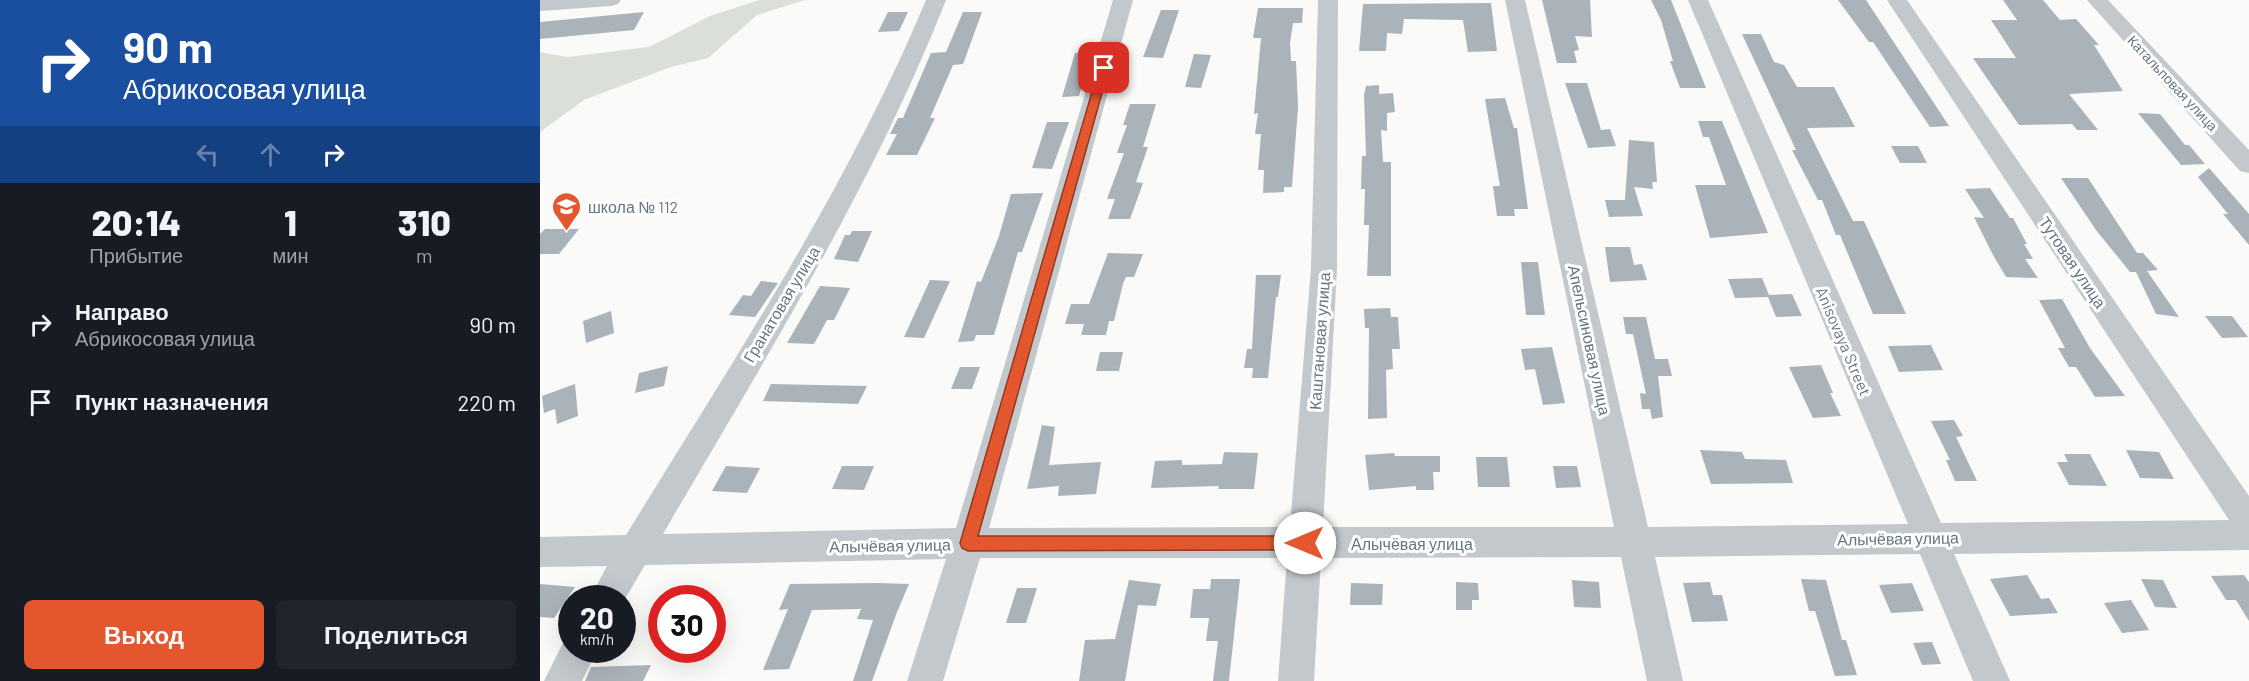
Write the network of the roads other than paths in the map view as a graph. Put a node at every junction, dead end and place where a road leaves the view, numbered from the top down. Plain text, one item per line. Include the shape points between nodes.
1 (611, 0) edge
2 (936, 0) edge
3 (1124, 0) edge
4 (1328, 0) edge
5 (1515, 0) edge
6 (1698, 0) edge
7 (1897, 0) edge
8 (2097, 0) edge
9 (540, 5) edge
10 (2249, 165) edge
11 (2249, 524) edge
12 (2249, 535) edge
13 (1928, 537) junction
14 (1635, 542) junction
15 (968, 543) junction
16 (1305, 543) junction
17 (633, 550) junction
18 (540, 552) edge
19 (614, 585) edge
20 (572, 663) edge
21 (562, 681) edge
22 (925, 681) edge
23 (1296, 681) edge
24 (1665, 681) edge
25 (1992, 681) edge

1 - 9 street
2 - 17 street, Гранатовая улица via 832,220
3 - 15 street
4 - 16 street, Каштановая улица via 1324,268
5 - 14 street, Апельсиновая улица
6 - 13 street, Anisovaya Street
7 - 11 street, Тутовая улица
8 - 10 street, Катальповая улица
12 - 13 street, Алычёвая улица
13 - 14 street, Алычёвая улица
13 - 25 street, Anisovaya Street
14 - 16 street, Алычёвая улица
14 - 24 street, Апельсиновая улица
15 - 16 street, Алычёвая улица
15 - 17 street, Алычёвая улица
15 - 22 street
16 - 23 street, Каштановая улица
17 - 18 street, Алычёвая улица
17 - 19 street, Гранатовая улица
20 - 21 street

